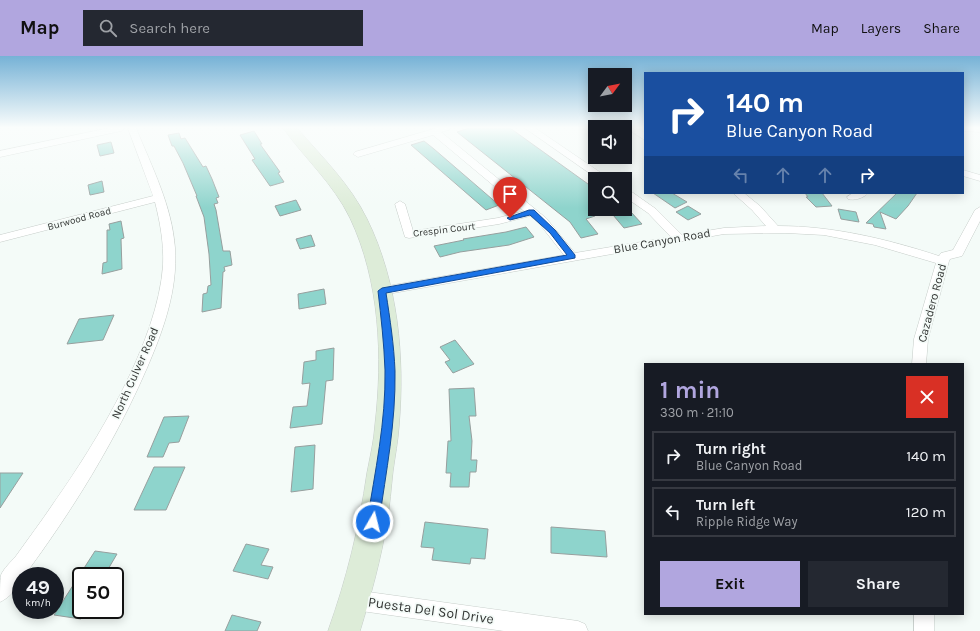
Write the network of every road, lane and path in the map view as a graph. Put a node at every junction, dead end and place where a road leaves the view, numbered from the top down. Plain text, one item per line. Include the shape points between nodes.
1 (142, 155) edge
2 (312, 155) edge
3 (463, 155) edge
4 (569, 155) edge
5 (595, 172) edge
6 (964, 173) edge
7 (980, 178) edge
8 (739, 194) edge
9 (860, 194) edge
10 (632, 197) edge
11 (852, 197) dead end
12 (157, 198) junction
13 (400, 204) dead end
14 (980, 210) edge
15 (532, 212) junction
16 (775, 229) junction
17 (678, 238) junction
18 (0, 239) edge
19 (572, 257) junction
20 (943, 261) junction
21 (382, 291) junction
22 (919, 363) edge
23 (0, 592) edge
24 (354, 600) junction
25 (924, 615) edge
26 (344, 631) edge
27 (578, 631) edge
28 (924, 631) edge

1 - 12 street, North Culver Road
2 - 21 main road via 334,181 358,219 369,244
3 - 15 street
4 - 5 street
6 - 7 street
8 - 16 street
9 - 11 street
10 - 17 street via 652,211
12 - 18 street, Burwood Road
12 - 23 street, North Culver Road via 165,219 169,279 160,316 137,375 106,438 31,552
13 - 15 street, Crespin Court via 409,235 499,221
14 - 20 street, Cazadero Road via 958,254 945,256
15 - 19 street via 553,232
16 - 17 street, Blue Canyon Road via 724,231
16 - 20 street, Blue Canyon Road via 847,235 915,251
17 - 19 street, Blue Canyon Road
19 - 21 street, Blue Canyon Road
20 - 22 street, Cazadero Road via 921,339
21 - 24 main road via 390,371 388,418 373,522
24 - 26 main road
24 - 27 street, Puesta Del Sol Drive
25 - 28 street

